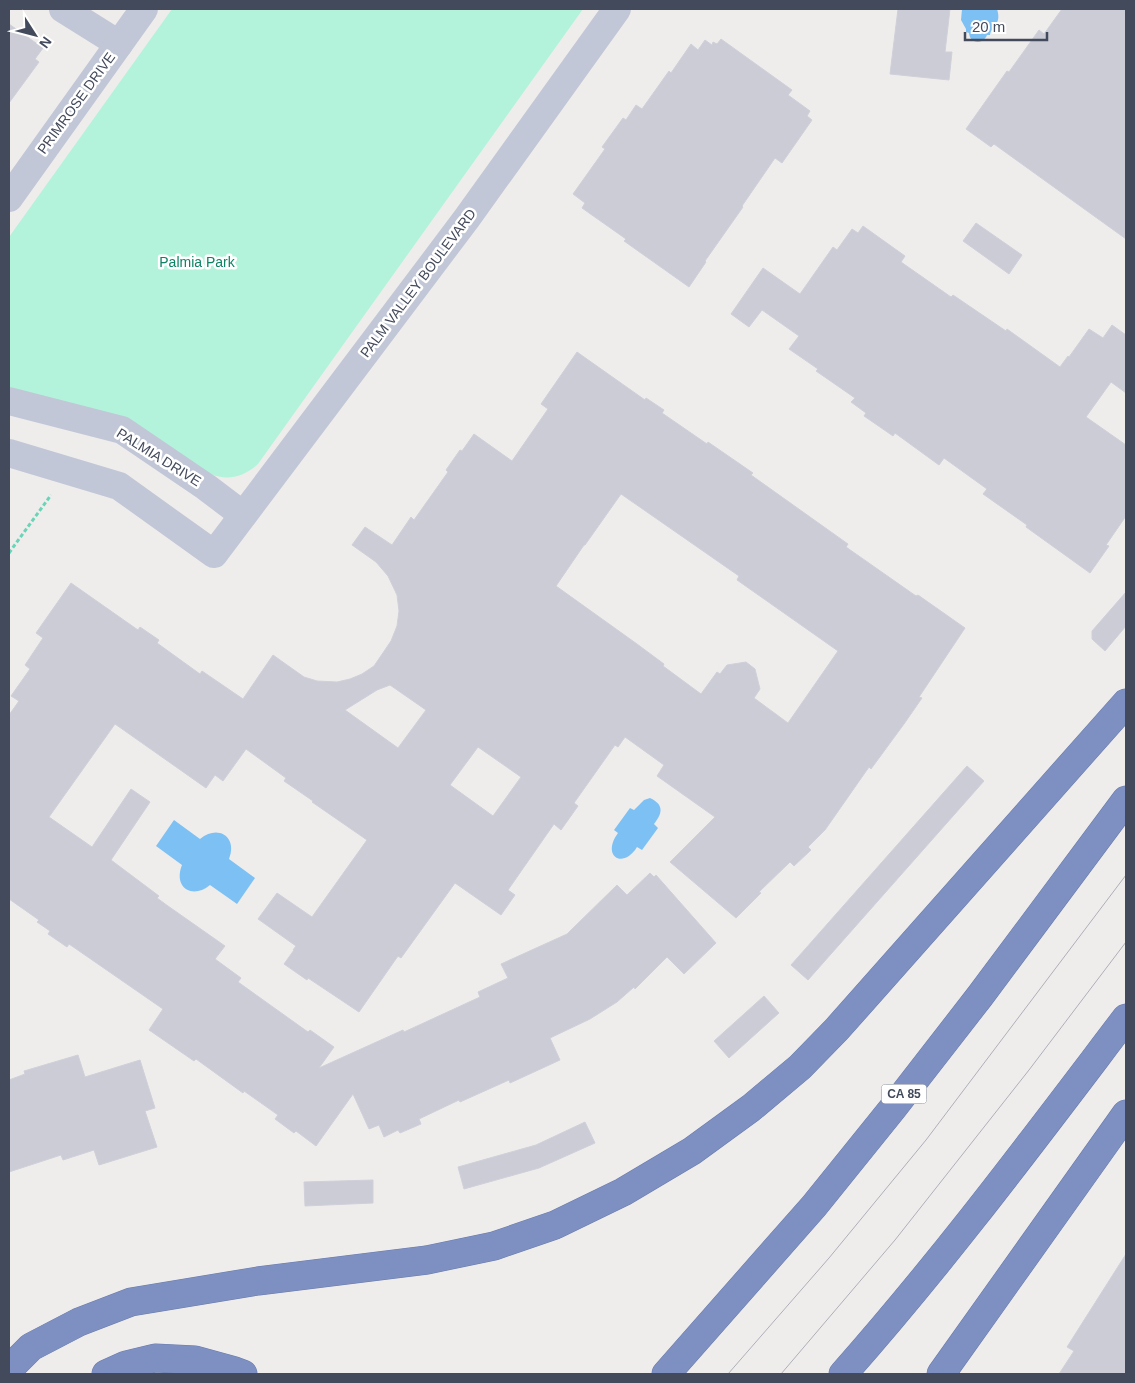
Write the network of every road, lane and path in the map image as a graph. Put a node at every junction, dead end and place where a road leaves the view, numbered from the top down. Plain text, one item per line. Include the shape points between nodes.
1 (63, 9) edge
2 (144, 9) edge
3 (617, 9) edge
4 (119, 44) junction
5 (9, 198) edge
6 (9, 401) edge
7 (9, 452) edge
8 (68, 470) junction
9 (243, 515) junction
10 (9, 553) edge
11 (1126, 704) edge
12 (1126, 800) edge
13 (1126, 1018) edge
14 (1126, 1114) edge
15 (9, 1369) edge
16 (106, 1374) edge
17 (243, 1374) edge
18 (666, 1374) edge
19 (843, 1374) edge
20 (941, 1374) edge

1 - 4 street
2 - 4 street, PRIMROSE DRIVE
3 - 9 street, PALM VALLEY BOULEVARD via 467,218
4 - 5 street, PRIMROSE DRIVE
6 - 9 street, PALMIA DRIVE via 122,430
7 - 8 street
8 - 9 street, PALM VALLEY BOULEVARD via 119,486 214,554
8 - 10 path
11 - 15 highway via 837,1029 800,1067 692,1151 623,1192 555,1225 494,1246 427,1260 131,1302 79,1322 31,1347
12 - 18 highway, CA 85 via 893,1108 814,1206
13 - 19 highway via 968,1226
14 - 20 highway
16 - 17 highway via 155,1358 195,1360

